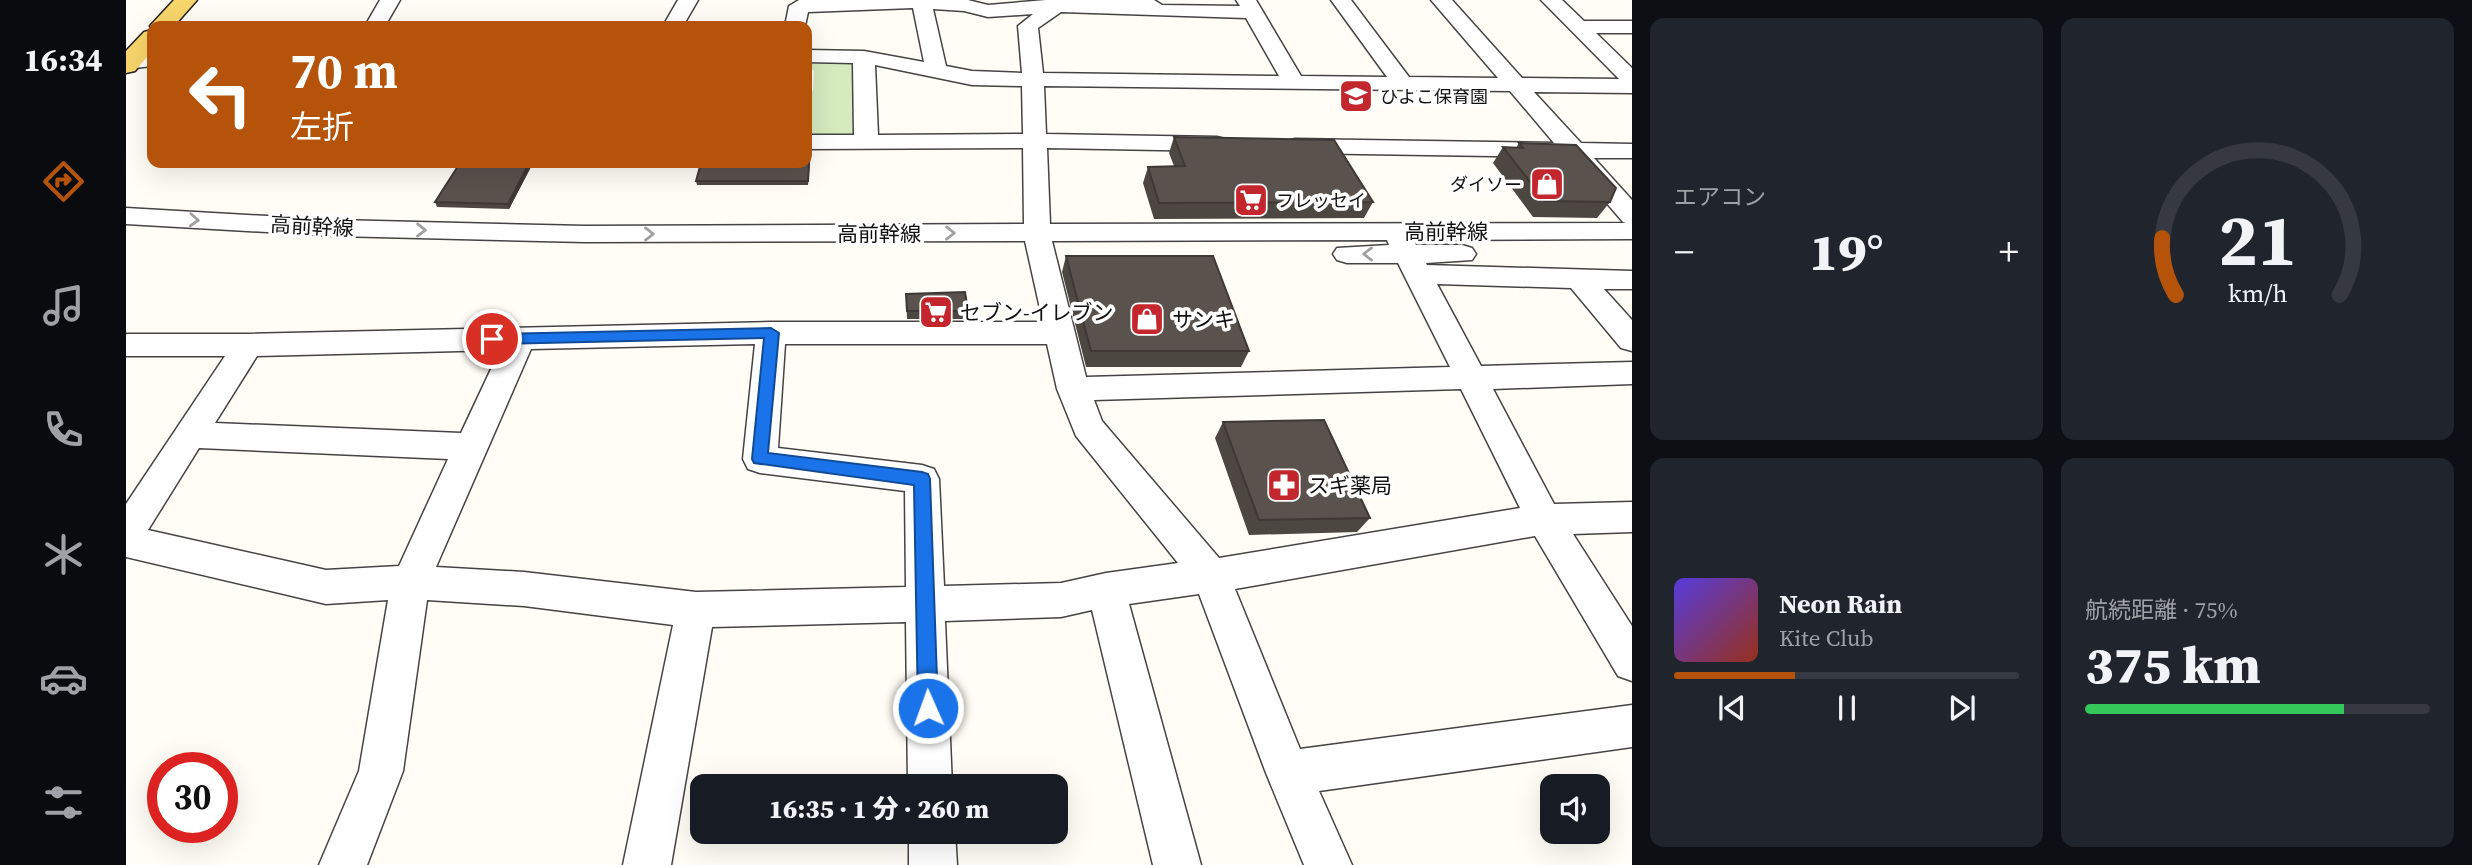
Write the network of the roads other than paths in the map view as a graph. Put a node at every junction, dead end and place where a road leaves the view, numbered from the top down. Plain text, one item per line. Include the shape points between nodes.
1 (186, 0) edge
2 (390, 0) edge
3 (688, 0) edge
4 (1341, 0) edge
5 (1441, 0) edge
6 (1551, 0) edge
7 (922, 1) edge
8 (851, 2) edge
9 (1056, 3) edge
10 (1146, 4) edge
11 (1249, 6) edge
12 (167, 21) edge
13 (378, 21) edge
14 (676, 21) edge
15 (796, 21) edge
16 (1580, 27) junction
17 (1632, 27) edge
18 (147, 44) edge
19 (812, 56) edge
20 (864, 57) junction
21 (133, 63) edge
22 (936, 70) junction
23 (1033, 78) junction
24 (1632, 80) edge
25 (1294, 83) junction
26 (1404, 85) junction
27 (1517, 86) junction
28 (1632, 86) edge
29 (1035, 141) junction
30 (812, 142) edge
31 (866, 142) junction
32 (1243, 145) edge
33 (1270, 146) edge
34 (1632, 151) edge
35 (1576, 152) junction
36 (126, 216) edge
37 (1632, 216) edge
38 (1632, 231) edge
39 (126, 239) edge
40 (1040, 243) junction
41 (1632, 252) edge
42 (1407, 253) junction
43 (1578, 277) junction
44 (1632, 280) edge
45 (771, 333) junction
46 (1059, 333) junction
47 (520, 339) junction
48 (1632, 340) edge
49 (126, 345) edge
50 (248, 345) junction
51 (1632, 373) edge
52 (1470, 379) junction
53 (1073, 389) junction
54 (190, 435) junction
55 (470, 447) junction
56 (1632, 517) edge
57 (1544, 519) junction
58 (126, 534) edge
59 (126, 541) edge
60 (1211, 576) junction
61 (410, 582) junction
62 (1106, 590) junction
63 (925, 605) junction
64 (696, 610) junction
65 (1632, 662) edge
66 (1632, 726) edge
67 (1288, 773) junction
68 (930, 774) edge
69 (932, 844) edge
70 (343, 865) edge
71 (647, 865) edge
72 (933, 865) edge
73 (1177, 865) edge
74 (1328, 865) edge

1 - 12 main road
2 - 13 street
3 - 14 street
4 - 26 street
5 - 27 street
6 - 16 street
7 - 8 street
7 - 9 street via 988,11
7 - 22 street
8 - 15 street via 799,6
9 - 10 street
9 - 23 street via 1028,26
10 - 11 street via 1162,11
11 - 25 street
16 - 17 street
16 - 24 street
18 - 21 main road
19 - 20 street
20 - 22 street
20 - 31 street
22 - 23 street via 972,78
23 - 25 street
23 - 29 street
25 - 26 street
26 - 27 street
27 - 28 street
27 - 35 street
29 - 31 street
29 - 32 street
29 - 40 street
30 - 31 street
33 - 35 street
34 - 35 street
35 - 37 street
36 -> 40 street, 高前幹線 via 336,228
38 - 42 street, 高前幹線
39 - 40 street, 高前幹線 via 578,253
40 - 42 street, 高前幹線
40 - 46 street
41 - 42 street, 高前幹線
42 - 43 street
42 - 52 street
43 - 44 street
43 - 48 street
45 - 46 street
45 - 47 street
45 - 63 street via 760,459 922,479
46 - 53 street
47 - 50 street
47 - 55 street
49 - 50 street
50 - 54 street
51 - 52 street
52 - 53 street
52 - 57 street
53 - 60 street via 1088,427
54 - 55 street
54 - 58 street
55 - 61 street
56 - 57 street
57 - 60 street
57 - 65 street
59 - 61 street via 326,587
60 - 62 street
60 - 67 street
61 - 64 street via 524,589
61 - 70 street via 381,771
62 - 63 street via 1060,600
62 - 73 street
63 - 64 street
63 - 68 street
64 - 71 street
66 - 67 street
67 - 74 street
69 - 72 street

